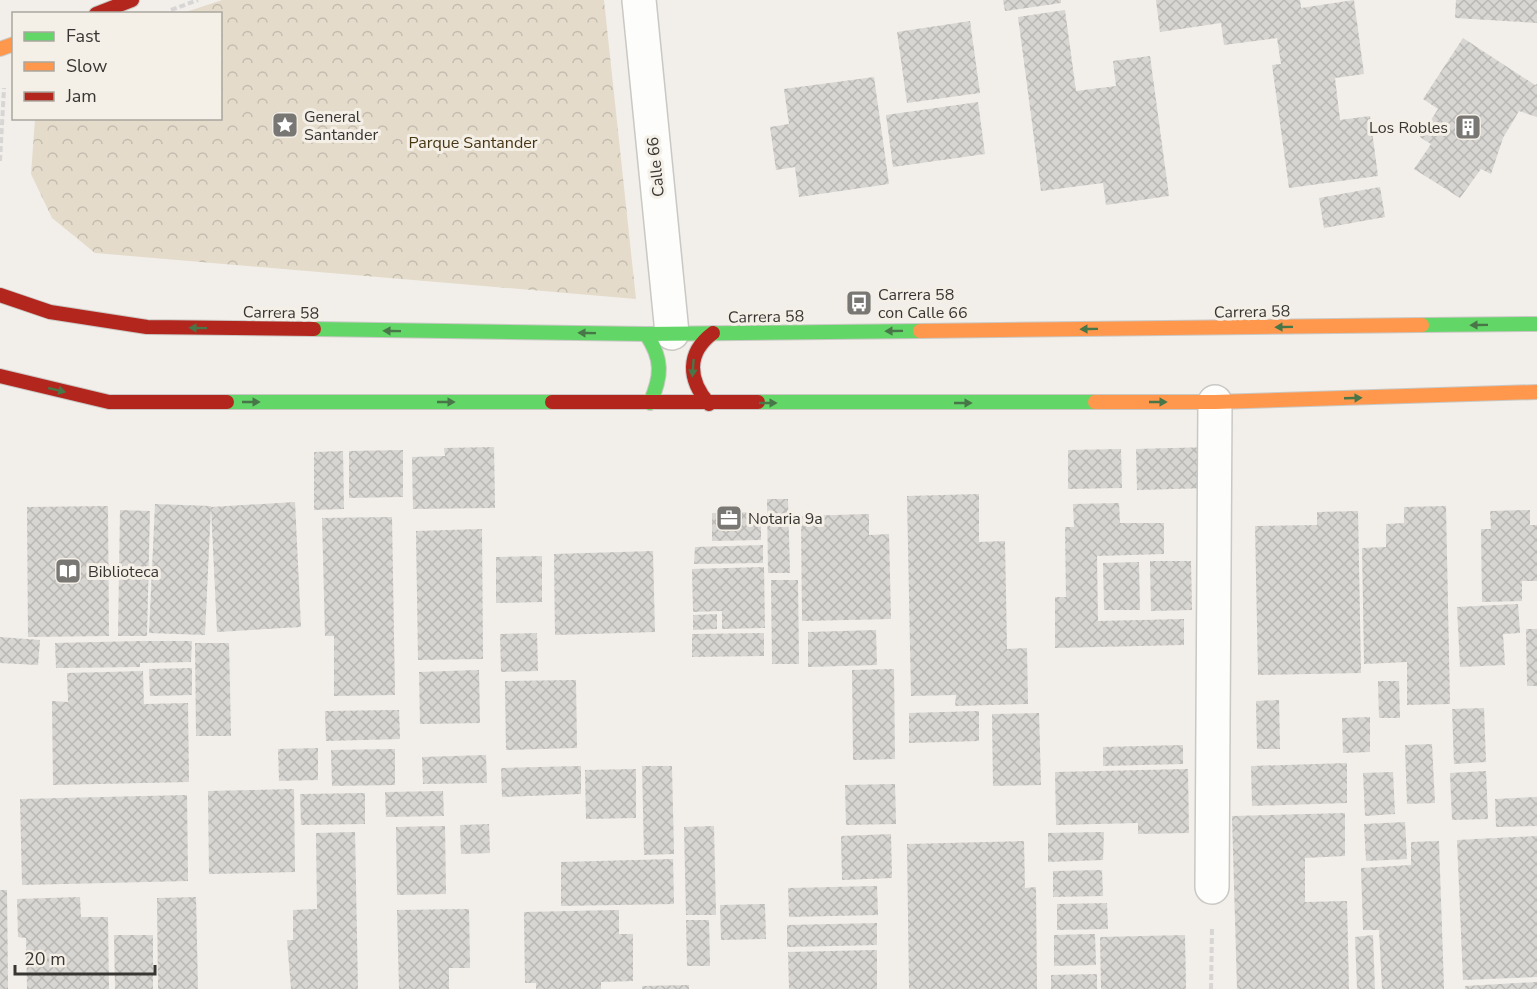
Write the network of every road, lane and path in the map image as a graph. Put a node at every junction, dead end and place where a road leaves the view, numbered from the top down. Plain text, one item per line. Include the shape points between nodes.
1 (132, 0) edge
2 (198, 0) edge
3 (639, 0) edge
4 (101, 12) edge
5 (168, 12) edge
6 (4, 84) dead end
7 (0, 160) edge
8 (0, 295) edge
9 (1537, 324) edge
10 (713, 333) junction
11 (659, 334) junction
12 (0, 376) edge
13 (1537, 392) edge
14 (1215, 402) junction
15 (650, 403) junction
16 (709, 404) junction
17 (1212, 887) joint
18 (1212, 989) edge

1 - 4 street
2 - 5 path
3 - 11 street, Calle 66
6 - 7 path
11 -> 8 street, Carrera 58 via 147,327 50,312
9 -> 10 street, Carrera 58
10 - 11 street, Carrera 58
10 -> 16 street via 692,359 690,374
11 - 15 street via 662,373
12 -> 15 street via 109,402
14 -> 13 street
16 -> 14 street
14 - 17 street
15 - 16 street
17 - 18 path

